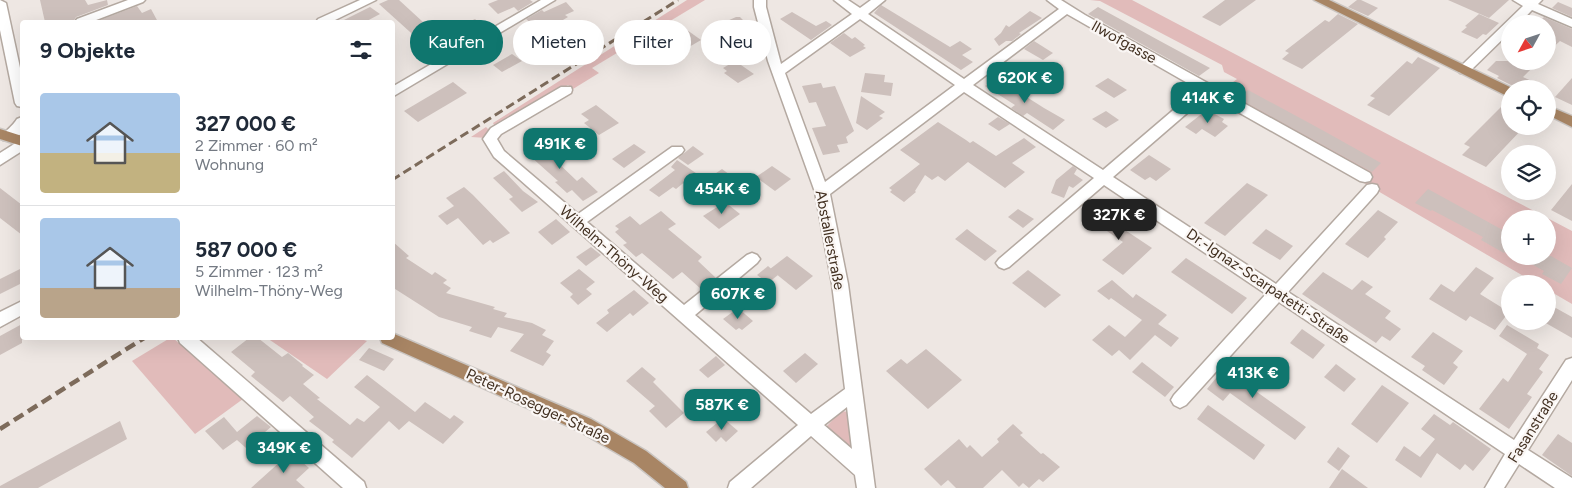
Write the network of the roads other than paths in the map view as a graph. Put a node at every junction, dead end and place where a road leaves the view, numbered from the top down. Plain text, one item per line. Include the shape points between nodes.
1 (139, 0) edge
2 (370, 0) edge
3 (549, 0) edge
4 (760, 0) edge
5 (840, 0) edge
6 (879, 0) edge
7 (1053, 0) edge
8 (1320, 0) edge
9 (1519, 0) edge
10 (1533, 2) edge
11 (0, 3) edge
12 (1067, 8) junction
13 (861, 14) junction
14 (1521, 15) edge
15 (86, 20) edge
16 (326, 20) edge
17 (1572, 23) edge
18 (1501, 35) edge
19 (17, 47) edge
20 (1464, 70) junction
21 (778, 72) junction
22 (20, 81) edge
23 (965, 86) junction
24 (1208, 88) junction
25 (1501, 88) edge
26 (566, 90) dead end
27 (395, 91) edge
28 (1556, 114) edge
29 (1572, 122) edge
30 (20, 128) edge
31 (4, 135) edge
32 (20, 142) edge
33 (20, 145) edge
34 (677, 150) dead end
35 (0, 160) edge
36 (1104, 177) junction
37 (822, 192) junction
38 (577, 222) junction
39 (752, 259) dead end
40 (1004, 263) dead end
41 (1278, 293) junction
42 (20, 309) edge
43 (685, 314) junction
44 (0, 320) edge
45 (188, 340) edge
46 (393, 340) edge
47 (1572, 365) edge
48 (855, 391) junction
49 (1180, 400) dead end
50 (810, 426) junction
51 (1518, 453) junction
52 (866, 480) edge
53 (357, 488) edge
54 (679, 488) edge
55 (737, 488) edge
56 (1494, 488) edge
57 (1571, 488) edge

1 - 15 street
2 - 16 street
3 - 27 street
4 - 21 street, Abstallerstraße
5 - 13 street, Dr.-Ignaz-Scarpatetti-Straße
6 - 13 street
7 - 12 street, Ilwofgasse
8 - 20 main road
9 - 10 street
10 - 14 street
10 - 17 street
11 - 19 street
12 - 23 street
12 - 24 street, Ilwofgasse
13 - 21 street
13 - 23 street, Dr.-Ignaz-Scarpatetti-Straße
18 - 20 street
19 - 22 street
20 - 25 main road
21 - 37 street, Abstallerstraße
23 - 36 street, Dr.-Ignaz-Scarpatetti-Straße
23 - 37 street
24 - 36 street
24 - 41 street, Ilwofgasse via 1369,183
26 - 38 street, Wilhelm-Thöny-Weg via 496,131 490,139 499,154
28 - 29 main road
30 - 31 street
31 - 32 main road
33 - 35 street
34 - 38 street
36 - 40 street
36 - 41 street, Dr.-Ignaz-Scarpatetti-Straße
37 - 48 street, Abstallerstraße via 840,284
38 - 43 street, Wilhelm-Thöny-Weg
39 - 43 street
41 - 49 street
41 - 51 street, Dr.-Ignaz-Scarpatetti-Straße
42 - 44 street
43 - 50 street, Wilhelm-Thöny-Weg
45 - 53 street
46 - 54 main road, Peter-Rosegger-Straße via 585,425 640,457
47 - 51 street, Fasanstraße
48 - 50 street
48 - 52 street, Abstallerstraße
50 - 52 street, Wilhelm-Thöny-Weg
50 - 55 street
51 - 56 street, Fasanstraße
51 - 57 street, Dr.-Ignaz-Scarpatetti-Straße

